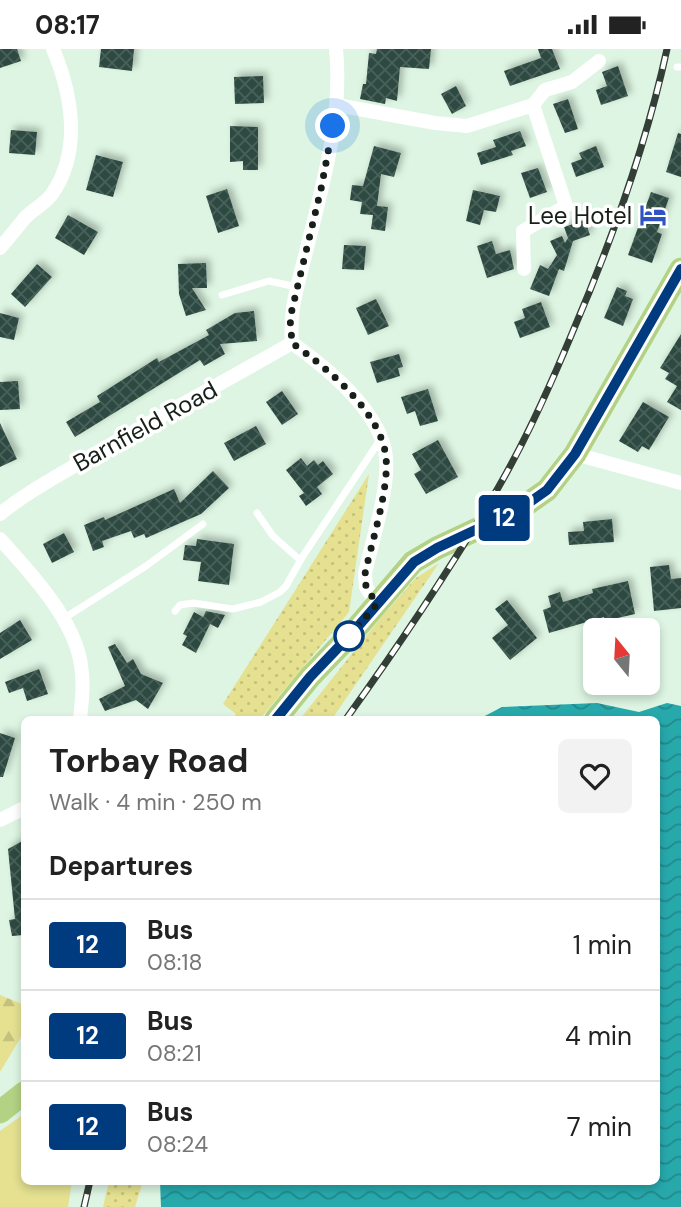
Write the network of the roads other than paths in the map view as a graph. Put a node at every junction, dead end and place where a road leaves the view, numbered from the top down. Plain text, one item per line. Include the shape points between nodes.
1 (53, 49) edge
2 (336, 49) edge
3 (599, 61) dead end
4 (337, 105) junction
5 (533, 105) junction
6 (0, 249) edge
7 (524, 269) dead end
8 (681, 269) edge
9 (297, 288) junction
10 (222, 295) dead end
11 (292, 343) junction
12 (380, 439) junction
13 (575, 454) junction
14 (681, 484) edge
15 (257, 513) dead end
16 (0, 514) edge
17 (203, 524) dead end
18 (0, 539) edge
19 (300, 561) junction
20 (377, 604) junction
21 (175, 611) dead end
22 (62, 619) junction
23 (80, 716) edge
24 (278, 716) edge
25 (21, 810) edge
26 (0, 820) edge
27 (21, 1095) edge
28 (0, 1112) edge

1 - 6 street via 63,73 73,135 51,194
2 - 4 street
3 - 5 street via 572,82 545,90
4 - 5 street via 467,126
4 - 9 street
5 - 7 street via 566,206 523,231
8 - 13 main road
9 - 10 lane via 269,281
9 - 11 street via 290,318
11 - 12 street via 328,369 354,397
11 - 16 street, Barnfield Road via 26,493
12 - 19 lane
12 - 20 street via 386,456 385,482 365,574 366,587
13 - 14 street
13 - 20 main road via 547,490 520,509 414,562
15 - 19 lane
17 - 22 lane
18 - 22 street
19 - 21 lane via 286,586 272,597 233,609 193,603
20 - 24 main road
22 - 23 street via 81,662
25 - 26 street
27 - 28 main road

